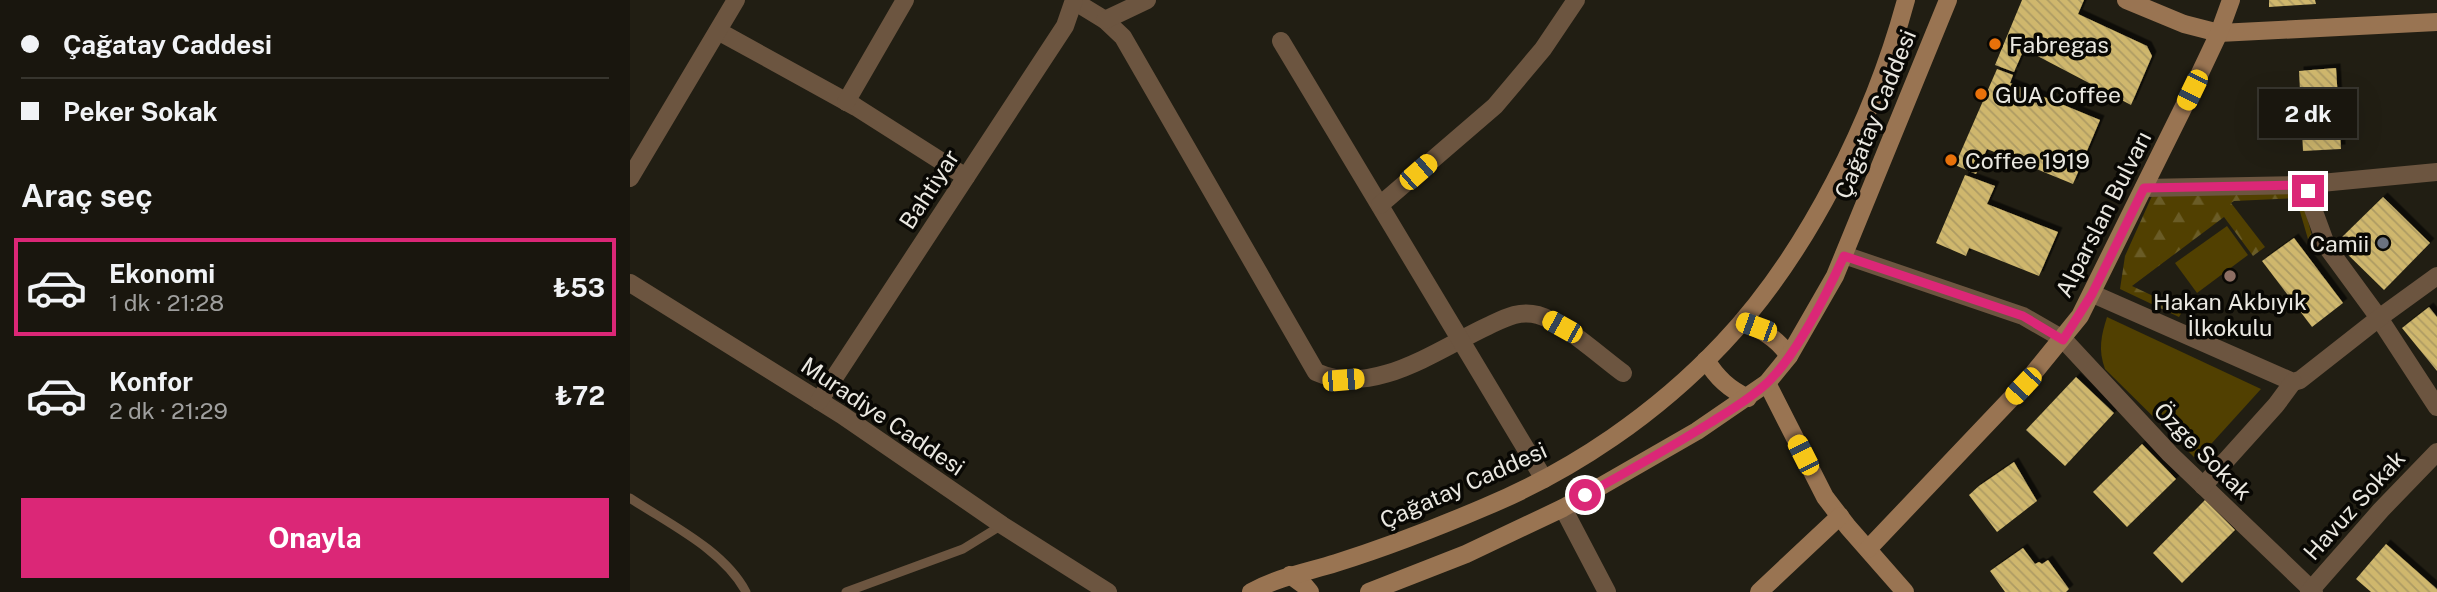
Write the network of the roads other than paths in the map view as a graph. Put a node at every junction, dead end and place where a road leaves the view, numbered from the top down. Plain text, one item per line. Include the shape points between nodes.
1 (736, 0) edge
2 (905, 0) edge
3 (1074, 0) edge
4 (1147, 0) edge
5 (1576, 0) edge
6 (1906, 0) edge
7 (1948, 0) edge
8 (2126, 0) edge
9 (2231, 0) edge
10 (1105, 20) junction
11 (2437, 22) edge
12 (718, 30) junction
13 (2219, 33) junction
14 (1281, 41) dead end
15 (846, 102) junction
16 (2437, 172) edge
17 (630, 177) edge
18 (966, 177) junction
19 (2300, 185) junction
20 (2144, 188) junction
21 (1380, 205) junction
22 (1844, 256) junction
23 (2437, 276) edge
24 (630, 283) edge
25 (2092, 294) junction
26 (2379, 318) junction
27 (1742, 322) junction
28 (1460, 340) junction
29 (2063, 340) junction
30 (1789, 356) junction
31 (1706, 360) junction
32 (1623, 373) dead end
33 (2293, 382) junction
34 (1767, 383) junction
35 (1748, 398) junction
36 (819, 401) junction
37 (2437, 407) edge
38 (2437, 452) edge
39 (1545, 479) junction
40 (2203, 486) junction
41 (630, 498) edge
42 (1563, 508) junction
43 (1839, 516) junction
44 (1002, 526) junction
45 (1868, 549) junction
46 (1290, 575) junction
47 (2311, 591) edge
48 (746, 592) edge
49 (846, 592) edge
50 (1108, 592) edge
51 (1252, 592) edge
52 (1310, 592) edge
53 (1369, 592) edge
54 (1606, 592) edge
55 (1759, 592) edge
56 (1905, 592) edge

1 - 12 street
2 - 15 street
3 - 10 street
3 - 18 street, Bahtiyar via 1065,26
4 - 10 street
5 - 21 street via 1543,49 1495,106
6 - 27 main road, Çağatay Caddesi via 1880,83 1849,153 1792,253
7 - 22 main road, Çağatay Caddesi
8 - 13 main road
9 - 13 main road, Alparslan Bulvarı
10 - 28 street via 1123,37 1316,372 1343,380 1390,373
11 - 13 main road
12 - 15 street
12 - 17 street
13 - 20 main road, Alparslan Bulvarı
14 - 21 street
15 - 18 street
16 - 19 street
18 - 36 street, Bahtiyar
19 - 20 street
19 - 26 street via 2308,191 2327,247
20 - 25 main road, Alparslan Bulvarı
21 - 28 street
22 - 29 street, Özge Sokak via 2023,316
22 - 30 main road, Çağatay Caddesi
23 - 26 street
24 - 36 street, Muradiye Caddesi
25 - 29 main road, Alparslan Bulvarı
25 - 33 street
26 - 33 street
26 - 37 street
27 - 30 main road via 1777,340
27 - 31 main road, Çağatay Caddesi
28 - 32 street via 1518,312 1540,316
28 - 39 street
29 - 40 street, Özge Sokak
29 - 45 main road, Alparslan Bulvarı
30 - 34 main road, Çağatay Caddesi
31 - 35 main road via 1721,380
31 - 39 main road, Çağatay Caddesi via 1620,431
33 - 40 street
34 - 35 main road, Çağatay Caddesi
34 - 43 main road
35 - 42 main road, Çağatay Caddesi
36 - 44 street, Muradiye Caddesi
38 - 47 street, Havuz Sokak
39 - 46 main road, Çağatay Caddesi via 1402,540
40 - 47 street, Özge Sokak
41 - 48 lane via 720,558
42 - 53 main road, Çağatay Caddesi via 1466,554
42 - 54 street
43 - 45 main road
43 - 55 main road
44 - 49 lane via 963,549
44 - 50 street, Muradiye Caddesi
45 - 56 main road
46 - 51 main road, Çağatay Caddesi
46 - 52 main road

